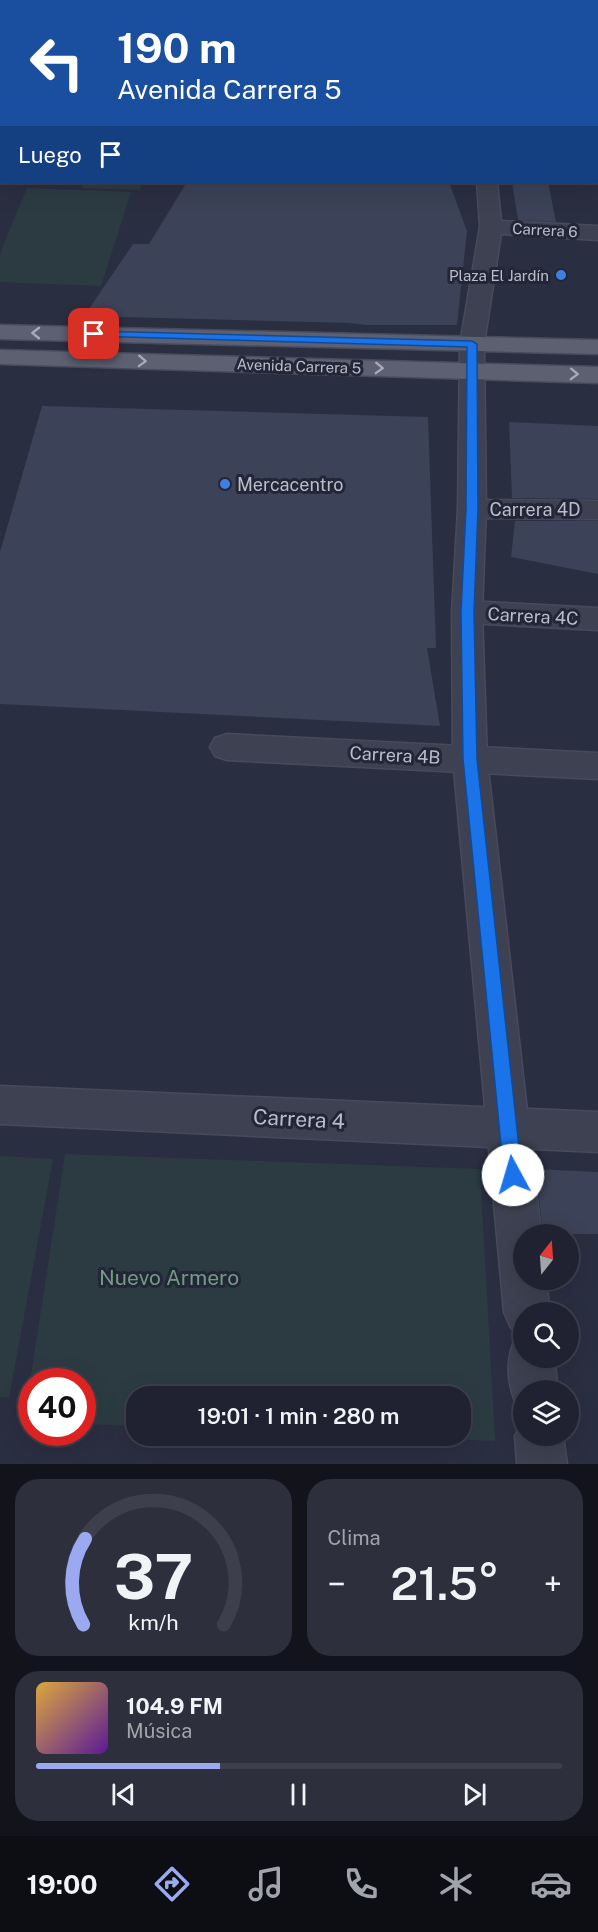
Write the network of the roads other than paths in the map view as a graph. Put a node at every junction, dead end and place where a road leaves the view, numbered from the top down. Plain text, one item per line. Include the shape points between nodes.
1 (488, 183) edge
2 (491, 227) junction
3 (598, 233) edge
4 (0, 332) edge
5 (598, 347) edge
6 (0, 357) edge
7 (471, 357) junction
8 (598, 375) edge
9 (472, 509) junction
10 (598, 510) edge
11 (467, 612) junction
12 (598, 619) edge
13 (227, 747) dead end
14 (470, 759) junction
15 (598, 766) edge
16 (0, 1105) edge
17 (508, 1129) junction
18 (598, 1132) edge
19 (526, 1302) edge
20 (540, 1446) edge
21 (542, 1464) edge

1 - 2 street
2 - 3 street, Carrera 6
2 - 7 street
7 -> 4 main road, Avenida Carrera 5
5 - 7 main road, Avenida Carrera 5
6 -> 7 main road, Avenida Carrera 5
7 -> 8 main road, Avenida Carrera 5
7 - 9 street
9 - 10 street, Carrera 4D
9 - 11 street
11 - 12 street, Carrera 4C
11 - 14 street
13 - 14 street, Carrera 4B
14 - 15 street, Carrera 4B
14 - 17 street
16 - 17 street, Carrera 4
17 - 18 street, Carrera 4
17 - 19 street
20 - 21 street

